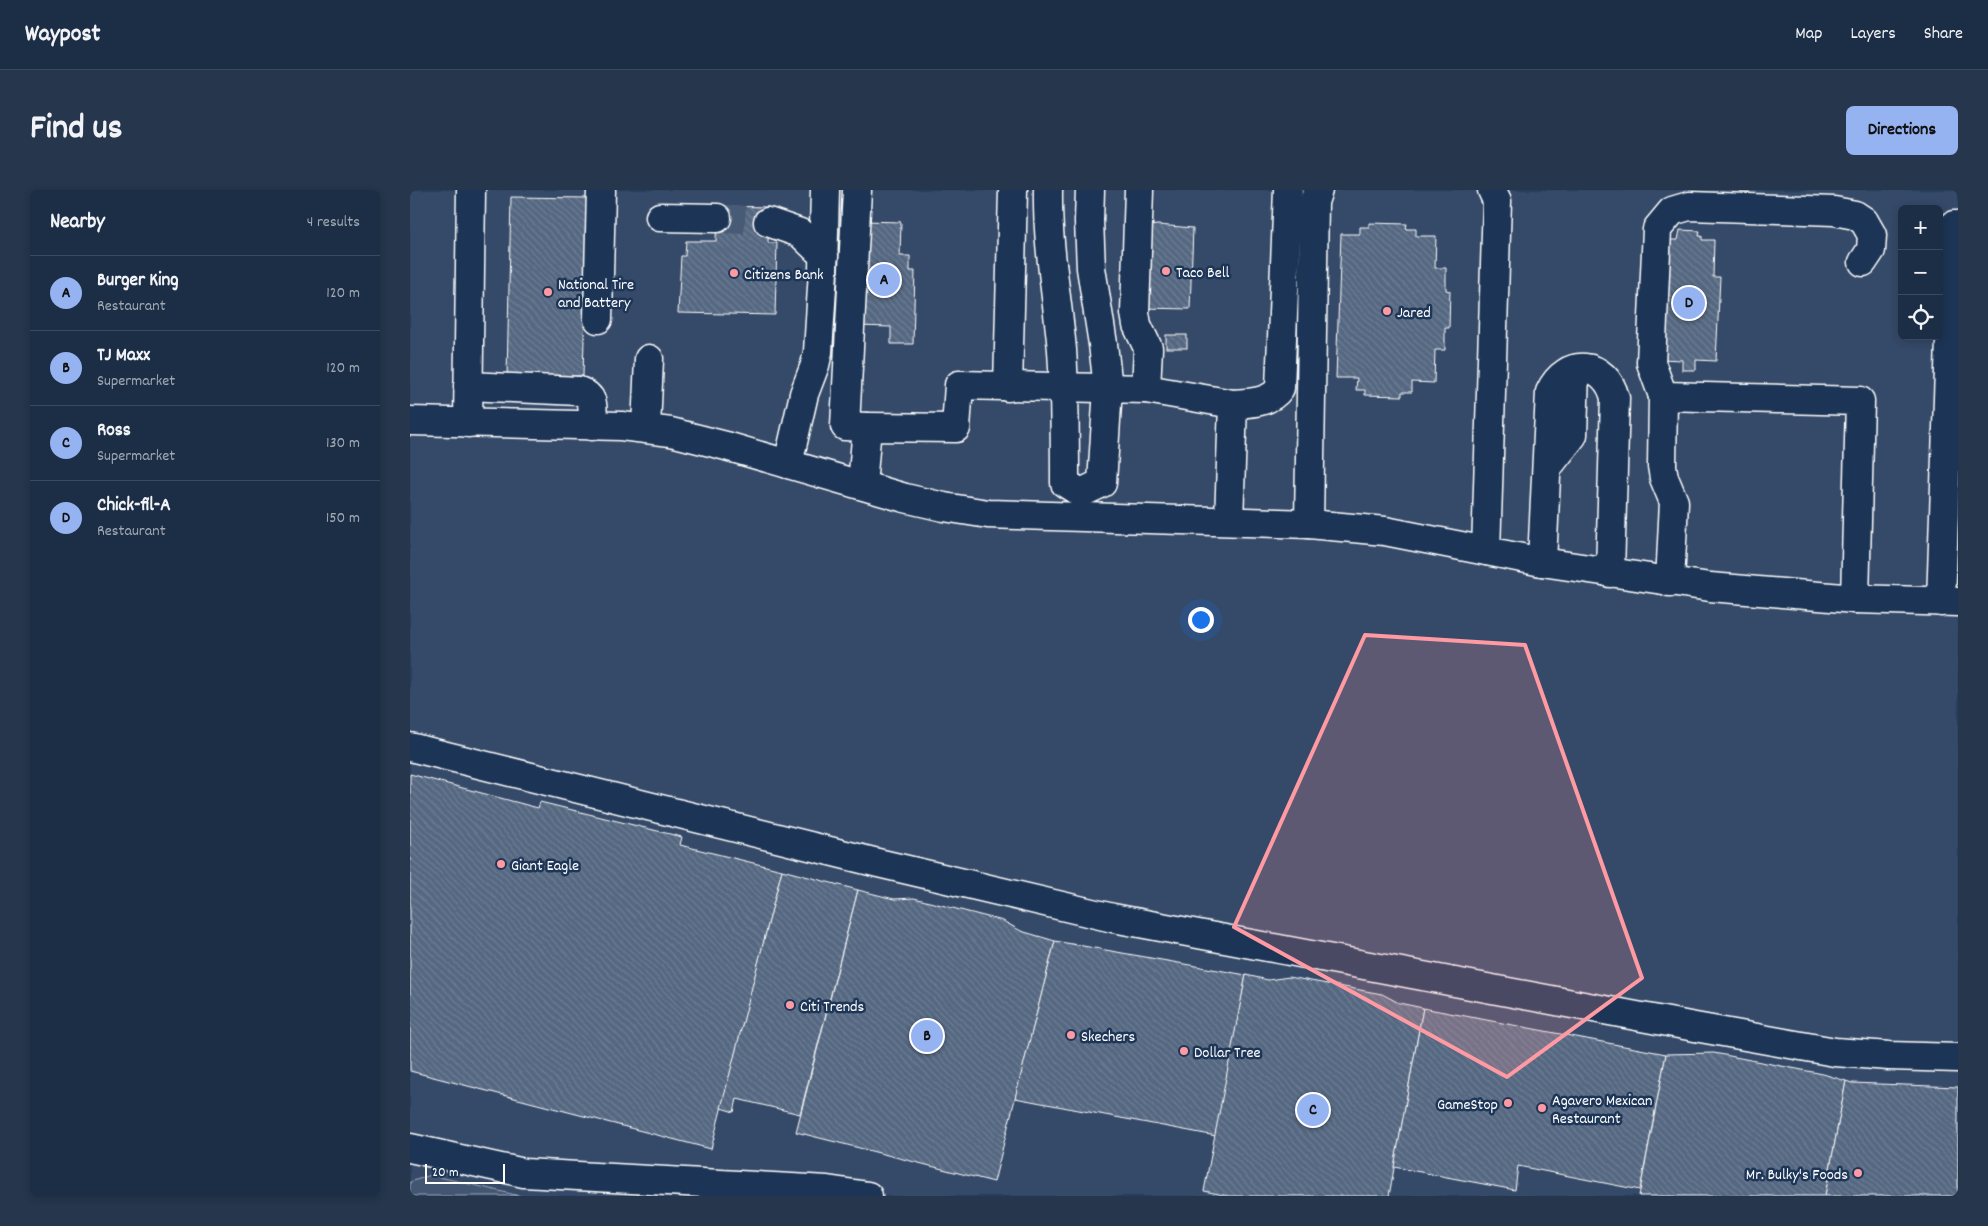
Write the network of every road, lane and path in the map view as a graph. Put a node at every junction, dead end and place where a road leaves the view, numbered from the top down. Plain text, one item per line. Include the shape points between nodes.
1 (471, 190) edge
2 (601, 190) edge
3 (825, 190) edge
4 (857, 190) edge
5 (1013, 190) edge
6 (1048, 190) edge
7 (1090, 190) edge
8 (1139, 190) edge
9 (1288, 190) edge
10 (1318, 190) edge
11 (1492, 190) edge
12 (660, 217) dead end
13 (717, 218) tunnel mouth
14 (768, 222) tunnel mouth
15 (1958, 225) edge
16 (824, 256) junction
17 (1863, 262) dead end
18 (598, 319) dead end
19 (649, 359) dead end
20 (468, 386) junction
21 (1008, 387) junction
22 (1064, 388) junction
23 (1108, 388) junction
24 (1146, 389) junction
25 (1663, 396) junction
26 (1233, 404) junction
27 (410, 421) edge
28 (468, 423) junction
29 (592, 426) junction
30 (856, 426) junction
31 (646, 428) junction
32 (1953, 429) edge
33 (788, 464) junction
34 (862, 485) junction
35 (1081, 505) junction
36 (1229, 521) junction
37 (1309, 524) junction
38 (1951, 537) edge
39 (1486, 551) junction
40 (1542, 562) junction
41 (1610, 573) junction
42 (1670, 582) junction
43 (1855, 599) junction
44 (1950, 602) edge
45 (410, 747) edge
46 (1958, 1058) edge
47 (410, 1148) edge
48 (868, 1196) edge

1 - 20 lane
2 - 18 lane
3 - 16 lane
4 - 30 lane
5 - 21 lane
6 - 22 lane via 1048,226
7 - 23 lane via 1091,268
8 - 24 lane via 1135,313 1148,348
9 - 26 lane via 1280,388 1275,396 1264,400
10 - 37 lane via 1314,202
11 - 39 lane via 1497,201
12 - 13 lane
14 - 16 lane via 800,233
15 - 32 lane via 1954,224
16 - 33 lane via 816,359 804,394
17 - 25 lane via 1871,250 1872,235 1864,221 1855,215 1834,211 1689,206 1672,211 1657,228 1651,363
19 - 31 lane
20 - 28 lane
20 - 29 lane via 579,391 590,396 592,401
21 - 22 lane
21 - 30 lane via 959,385 956,428
22 - 23 lane
22 - 35 lane via 1065,484
23 - 24 lane
23 - 35 lane via 1102,483
24 - 26 lane
25 - 42 lane via 1662,466 1674,502
25 - 43 lane via 1860,401
26 - 36 lane
27 - 28 lane
28 - 29 lane
29 - 31 lane
30 - 34 lane
31 - 33 lane
32 - 38 lane
33 - 34 lane
34 - 35 lane via 912,500 988,514
35 - 36 lane
36 - 37 lane
37 - 39 lane via 1385,531
38 - 44 lane
39 - 40 lane
40 - 41 lane
40 - 41 lane via 1550,392 1561,377 1575,369 1589,368 1609,382 1615,398
41 - 42 lane
42 - 43 lane
43 - 44 lane
45 - 46 lane via 1113,918 1835,1052
47 - 48 lane via 524,1173 827,1190

